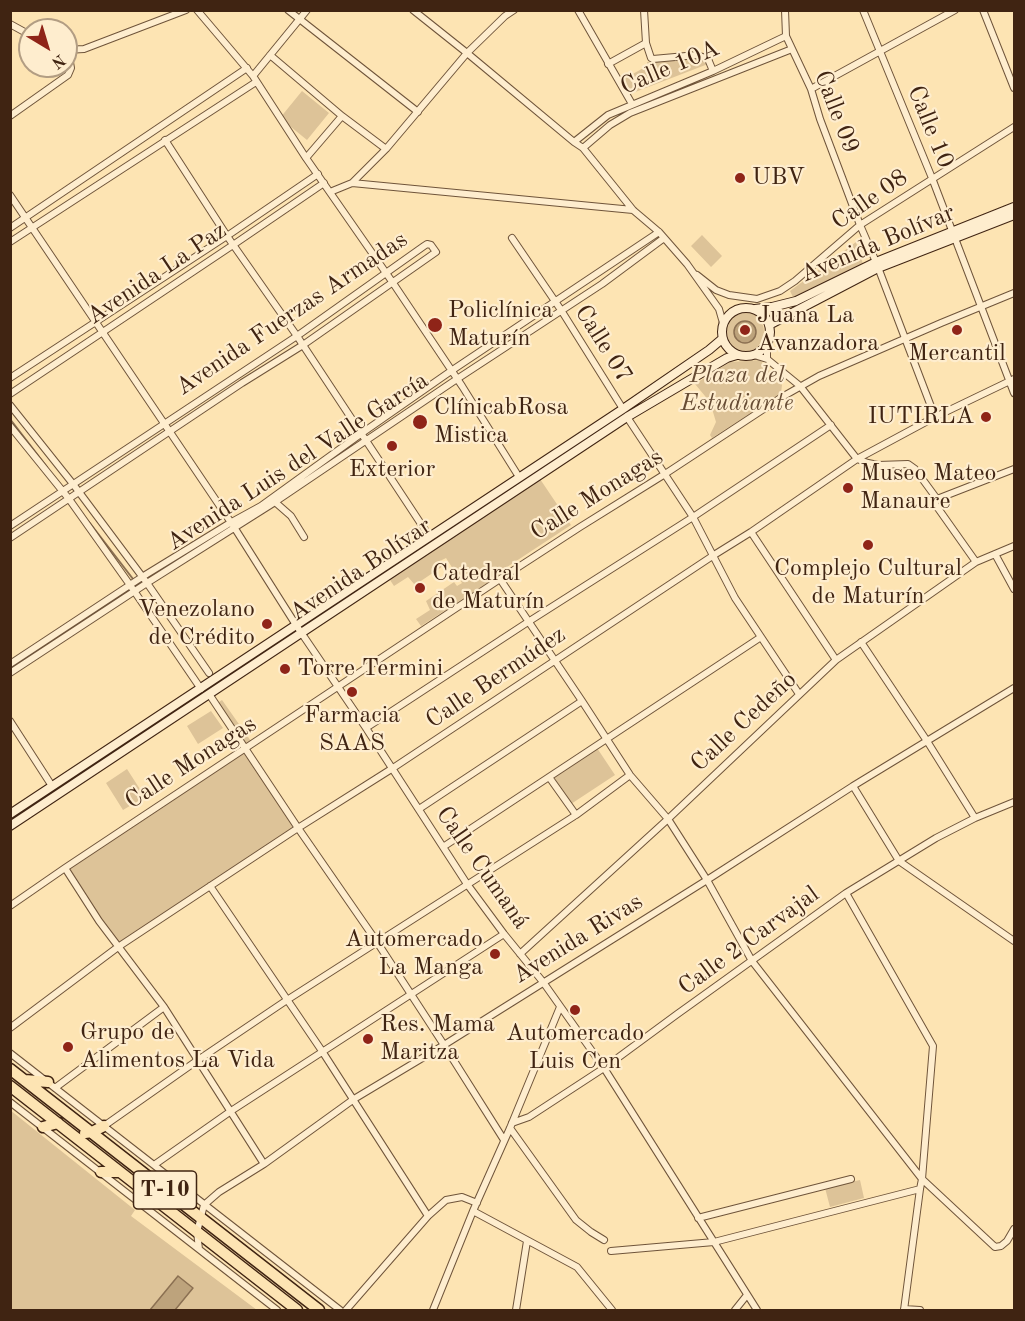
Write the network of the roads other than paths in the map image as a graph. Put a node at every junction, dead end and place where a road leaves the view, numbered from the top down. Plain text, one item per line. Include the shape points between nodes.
1 (186, 10) edge
2 (197, 10) edge
3 (288, 10) edge
4 (308, 10) edge
5 (413, 10) edge
6 (514, 10) edge
7 (578, 10) edge
8 (644, 10) edge
9 (785, 10) edge
10 (863, 10) edge
11 (956, 10) edge
12 (983, 10) edge
13 (299, 19) junction
14 (786, 36) junction
15 (646, 43) junction
16 (78, 49) edge
17 (792, 49) junction
18 (880, 52) junction
19 (467, 53) junction
20 (270, 55) junction
21 (608, 64) junction
22 (247, 68) junction
23 (713, 71) junction
24 (64, 78) edge
25 (254, 79) junction
26 (1014, 88) edge
27 (812, 89) junction
28 (632, 104) junction
29 (418, 112) junction
30 (10, 116) edge
31 (342, 116) junction
32 (1014, 127) edge
33 (165, 140) junction
34 (574, 142) junction
35 (584, 148) junction
36 (386, 149) junction
37 (306, 158) junction
38 (318, 174) junction
39 (932, 178) junction
40 (324, 183) junction
41 (352, 183) junction
42 (330, 192) junction
43 (10, 195) edge
44 (1014, 207) edge
45 (633, 210) junction
46 (1014, 215) edge
47 (26, 217) junction
48 (860, 225) junction
49 (33, 227) junction
50 (10, 228) edge
51 (659, 232) junction
52 (954, 235) junction
53 (227, 236) junction
54 (512, 238) dead end
55 (664, 238) junction
56 (10, 242) edge
57 (233, 245) junction
58 (687, 264) junction
59 (877, 265) junction
60 (386, 272) junction
61 (393, 283) junction
62 (1014, 293) edge
63 (555, 302) junction
64 (981, 306) junction
65 (561, 309) junction
66 (755, 309) junction
67 (96, 322) junction
68 (723, 322) junction
69 (769, 325) junction
70 (103, 332) junction
71 (297, 336) junction
72 (722, 339) junction
73 (906, 339) junction
74 (767, 344) junction
75 (303, 345) junction
76 (737, 355) junction
77 (754, 355) junction
78 (767, 359) junction
79 (452, 371) junction
80 (10, 378) edge
81 (457, 379) junction
82 (1012, 380) edge
83 (800, 386) junction
84 (1014, 393) edge
85 (10, 394) edge
86 (10, 405) edge
87 (625, 413) junction
88 (935, 417) junction
89 (164, 423) junction
90 (831, 425) junction
91 (10, 426) edge
92 (170, 432) junction
93 (362, 433) junction
94 (367, 441) junction
95 (857, 459) junction
96 (1014, 469) edge
97 (665, 474) junction
98 (519, 477) junction
99 (72, 484) junction
100 (63, 491) junction
101 (79, 493) junction
102 (70, 499) junction
103 (937, 499) junction
104 (275, 502) junction
105 (693, 517) junction
106 (232, 525) junction
107 (10, 526) edge
108 (751, 532) junction
109 (429, 536) junction
110 (304, 537) dead end
111 (10, 538) edge
112 (1014, 546) edge
113 (995, 554) junction
114 (714, 555) junction
115 (976, 562) junction
116 (142, 577) junction
117 (500, 579) junction
118 (147, 583) junction
119 (130, 585) junction
120 (1014, 589) edge
121 (135, 591) junction
122 (528, 621) junction
123 (299, 629) junction
124 (761, 637) junction
125 (861, 642) junction
126 (554, 660) junction
127 (836, 660) junction
128 (10, 664) edge
129 (10, 673) edge
130 (209, 673) dead end
131 (338, 687) junction
132 (1014, 688) edge
133 (201, 689) junction
134 (209, 694) junction
135 (799, 694) junction
136 (582, 701) junction
137 (10, 721) edge
138 (366, 729) junction
139 (606, 739) junction
140 (927, 741) junction
141 (246, 748) junction
142 (393, 768) junction
143 (630, 775) junction
144 (549, 777) junction
145 (52, 786) junction
146 (853, 786) junction
147 (1014, 802) edge
148 (419, 809) junction
149 (10, 814) edge
150 (576, 815) junction
151 (975, 818) junction
152 (668, 819) junction
153 (10, 825) edge
154 (298, 828) junction
155 (443, 848) junction
156 (898, 861) junction
157 (65, 868) junction
158 (707, 880) junction
159 (467, 884) junction
160 (210, 886) junction
161 (846, 893) junction
162 (10, 906) edge
163 (504, 934) junction
164 (1014, 941) edge
165 (377, 942) junction
166 (118, 948) junction
167 (520, 954) junction
168 (752, 961) junction
169 (543, 982) junction
170 (411, 993) junction
171 (287, 1000) junction
172 (164, 1007) junction
173 (560, 1007) junction
174 (10, 1028) edge
175 (444, 1045) junction
176 (322, 1051) junction
177 (10, 1053) edge
178 (198, 1060) junction
179 (604, 1068) junction
180 (10, 1069) edge
181 (24, 1080) junction
182 (52, 1085) junction
183 (10, 1086) edge
184 (354, 1100) junction
185 (10, 1102) edge
186 (231, 1111) junction
187 (58, 1124) junction
188 (104, 1126) junction
189 (511, 1126) junction
190 (43, 1127) junction
191 (92, 1132) junction
192 (73, 1135) junction
193 (504, 1140) junction
194 (264, 1164) junction
195 (154, 1165) junction
196 (101, 1172) junction
197 (120, 1172) junction
198 (851, 1179) dead end
199 (922, 1179) junction
200 (920, 1189) junction
201 (477, 1203) junction
202 (204, 1204) junction
203 (473, 1211) junction
204 (428, 1216) junction
205 (201, 1217) junction
206 (698, 1218) junction
207 (1014, 1229) edge
208 (197, 1232) junction
209 (604, 1240) dead end
210 (527, 1241) junction
211 (714, 1242) junction
212 (199, 1249) junction
213 (611, 1251) dead end
214 (747, 1295) junction
215 (904, 1310) edge
216 (277, 1311) edge
217 (297, 1311) edge
218 (320, 1311) edge
219 (340, 1311) edge
220 (346, 1311) edge
221 (433, 1311) edge
222 (516, 1311) edge
223 (612, 1311) edge
224 (735, 1311) edge
225 (757, 1311) edge
226 (920, 1311) edge

1 - 16 street
2 - 22 street
3 - 13 street
4 - 13 street
5 - 19 street
6 - 19 street
7 - 21 street
8 - 15 street
9 - 14 street, Calle 09
10 - 18 street, Calle 10
11 - 18 street
12 - 26 street
13 - 20 street
13 - 29 street
14 - 17 street, Calle 09
14 - 23 street, Calle 10A
15 - 21 street
15 - 23 street via 653,59 697,55 708,59
17 - 27 street, Calle 09
17 - 35 street, Calle 10A via 630,113
18 - 27 street
18 - 39 street, Calle 10
19 - 29 street
19 - 34 street
20 - 25 street
20 - 31 street
21 - 28 street
22 - 25 street
22 - 47 street
23 - 28 street, Calle 10A
24 - 30 street
25 - 33 street
25 - 37 street
27 - 48 street, Calle 09
28 - 34 street, Calle 10A via 608,115
29 - 36 street
31 - 36 street
31 - 37 street
32 - 39 street, Calle 08
33 - 49 street
33 - 53 street
34 - 35 street
35 - 45 street
36 - 41 street
37 - 38 street
38 - 40 street
38 - 53 street, Avenida La Paz
39 - 48 street, Calle 08
39 - 52 street, Calle 10
40 - 42 street
40 - 57 street, Avenida La Paz
41 - 42 street
41 - 45 street
42 - 60 street
43 - 47 street, Calle Cumaná
44 - 52 street, Avenida Bolívar
45 - 51 street
46 - 52 street, Avenida Bolívar
47 - 49 street, Calle Cumaná
47 - 50 street
48 - 58 street, Calle 08 via 795,281 758,299 716,290
48 - 59 street, Calle 09
49 - 56 street
49 - 67 street, Calle Cumaná
51 - 55 street
51 - 63 street, Avenida Luis del Valle García
52 - 59 street, Avenida Bolívar
52 - 64 street, Calle 10
53 - 57 street
53 - 67 street, Avenida La Paz
54 - 63 street, Calle 07
55 - 58 street
55 - 65 street, Avenida Luis del Valle García
57 - 70 street, Avenida La Paz
57 - 71 street
58 - 68 street
59 - 66 street, Avenida Bolívar via 796,301
59 - 69 street, Avenida Bolívar
59 - 73 street, Calle 09
60 - 61 street
60 - 61 street, Avenida Fuerzas Armadas via 427,244 436,252
60 - 71 street, Avenida Fuerzas Armadas
61 - 75 street, Avenida Fuerzas Armadas
61 - 79 street
62 - 64 street, Calle Monagas
63 - 65 street, Calle 07
63 - 79 street, Avenida Luis del Valle García
64 - 73 street, Calle Monagas
64 - 82 street, Calle 10
65 - 81 street, Avenida Luis del Valle García
65 - 87 street, Calle 07
66 - 68 street via 740,308
66 - 69 street
67 - 70 street, Calle Cumaná
67 - 80 street, Avenida La Paz
68 - 72 street
69 - 74 street
70 - 85 street, Avenida La Paz
70 - 89 street, Calle Cumaná
71 - 75 street
71 - 89 street, Avenida Fuerzas Armadas
72 - 76 street
72 - 87 street, Avenida Bolívar
73 - 83 street, Calle Monagas
73 - 88 street, Calle 09
74 - 77 street
74 - 78 street
75 - 92 street, Avenida Fuerzas Armadas
75 - 93 street
76 - 77 street
76 - 87 street, Avenida Bolívar
77 - 78 street
78 - 83 street
79 - 81 street
79 - 93 street, Avenida Luis del Valle García
81 - 94 street, Avenida Luis del Valle García
81 - 98 street
82 - 84 street, Calle 10
82 - 88 street, Calle Bermúdez
83 - 90 street
83 - 97 street, Calle Monagas
86 - 99 street
87 - 97 street, Calle 07
87 - 98 street, Avenida Bolívar
87 - 123 street, Avenida Bolívar
88 - 95 street, Calle Bermúdez
89 - 92 street, Calle Cumaná
89 - 99 street, Avenida Fuerzas Armadas
90 - 95 street
90 - 105 street
91 - 100 street
92 - 101 street, Avenida Fuerzas Armadas
92 - 106 street, Calle Cumaná
93 - 94 street
93 - 106 street, Avenida Luis del Valle García
94 - 104 street, Avenida Luis del Valle García
94 - 109 street
95 - 103 street via 878,465 908,464
95 - 108 street, Calle Bermúdez
96 - 103 street
97 - 105 street, Calle 07
97 - 117 street, Calle Monagas
98 - 109 street, Avenida Bolívar
99 - 100 street, Avenida Fuerzas Armadas
99 - 101 street
100 - 102 street
100 - 107 street, Avenida Fuerzas Armadas
101 - 102 street, Avenida Fuerzas Armadas
101 - 116 street
102 - 111 street, Avenida Fuerzas Armadas
102 - 119 street
103 - 115 street via 935,504
104 - 106 street, Avenida Luis del Valle García
104 - 110 street via 291,516
105 - 114 street, Calle 07
105 - 122 street
106 - 116 street, Avenida Luis del Valle García
106 - 118 street, Avenida Luis del Valle García
106 - 123 street, Calle Cumaná
108 - 114 street, Calle Bermúdez
108 - 127 street
109 - 123 street, Avenida Bolívar
112 - 113 street, Calle Cedeño
113 - 115 street, Calle Cedeño
113 - 120 street
114 - 124 street, Calle 07
114 - 126 street, Calle Bermúdez
115 - 125 street, Calle Cedeño
116 - 118 street
116 - 119 street, Avenida Luis del Valle García
117 - 122 street
117 - 131 street, Calle Monagas
118 - 121 street, Avenida Luis del Valle García
118 - 130 street
119 - 121 street
119 - 128 street, Avenida Luis del Valle García
121 - 129 street, Avenida Luis del Valle García
121 - 133 street
122 - 126 street
122 - 138 street
123 - 131 street, Calle Cumaná
123 - 133 street, Avenida Bolívar
123 - 134 street, Avenida Bolívar
124 - 135 street, Calle 07
124 - 139 street
125 - 127 street, Calle Cedeño
125 - 140 street
126 - 136 street
126 - 142 street, Calle Bermúdez
127 - 135 street, Calle Cedeño
131 - 138 street, Calle Cumaná
131 - 141 street, Calle Monagas
132 - 140 street, Avenida Rivas
133 - 145 street, Avenida Bolívar
134 - 141 street
134 - 153 street, Avenida Bolívar
135 - 152 street, Calle Cedeño
136 - 139 street
136 - 148 street
137 - 145 street
138 - 142 street, Calle Cumaná
139 - 143 street
139 - 144 street
140 - 146 street, Avenida Rivas
140 - 151 street
141 - 154 street
141 - 157 street, Calle Monagas
142 - 148 street, Calle Cumaná
142 - 154 street, Calle Bermúdez
143 - 150 street
143 - 152 street
144 - 150 street
144 - 155 street
145 - 149 street, Avenida Bolívar
146 - 156 street
146 - 158 street, Avenida Rivas
147 - 151 street, Calle 2 Carvajal
148 - 155 street, Calle Cumaná
150 - 159 street
151 - 156 street, Calle 2 Carvajal
152 - 158 street
152 - 167 street, Calle Cedeño
154 - 160 street, Calle Bermúdez
154 - 165 street
155 - 159 street, Calle Cumaná
156 - 161 street, Calle 2 Carvajal
156 - 164 street
157 - 162 street, Calle Monagas
157 - 166 street
158 - 168 street
158 - 169 street, Avenida Rivas
159 - 163 street, Calle Cumaná
159 - 165 street
160 - 166 street, Calle Bermúdez
160 - 171 street
161 - 168 street, Calle 2 Carvajal
161 - 199 street via 933,1046
163 - 167 street, Calle Cumaná
163 - 170 street
165 - 170 street
165 - 171 street
166 - 172 street
166 - 174 street, Calle Bermúdez
167 - 169 street, Calle Cumaná
168 - 179 street, Calle 2 Carvajal
168 - 199 street
169 - 173 street, Calle Cumaná
169 - 175 street, Avenida Rivas
170 - 175 street
170 - 176 street
171 - 176 street
171 - 178 street
172 - 178 street
172 - 182 street
173 - 179 street, Calle Cumaná
173 - 189 street
175 - 184 street, Avenida Rivas
175 - 193 street
176 - 184 street
176 - 186 street
177 - 182 street
178 - 186 street
178 - 188 street
179 - 189 street, Calle 2 Carvajal
179 - 206 street, Calle Cumaná
180 - 181 highway, T-10
181 - 182 highway
181 - 191 highway, T-10
182 - 188 street
183 - 187 highway, T-10
184 - 194 street, Avenida Rivas
184 - 204 street
185 - 190 street
186 - 194 street
186 - 195 street
187 - 190 highway
187 - 192 highway, T-10
188 - 191 highway
188 - 195 street
189 - 193 street
189 - 209 street via 576,1220
190 - 196 street
191 - 192 highway
191 - 205 highway, T-10
192 - 197 highway, T-10
193 - 201 street
194 - 202 street, Avenida Rivas
195 - 202 street
196 - 197 highway, T-10
196 - 212 street
197 - 208 highway, T-10
198 - 206 street
199 - 200 street
199 - 207 street via 995,1247 1007,1241
200 - 211 street
200 - 215 street
201 - 203 street
201 - 204 street via 462,1197 446,1200
202 - 205 street
202 - 219 street
203 - 210 street
203 - 221 street
204 - 220 street
205 - 208 street
205 - 218 highway, T-10
206 - 211 street, Calle Cumaná
208 - 212 street
208 - 217 highway, T-10
210 - 222 street
210 - 223 street via 576,1267
211 - 213 street
211 - 214 street, Calle Cumaná
212 - 216 street
214 - 224 street
214 - 225 street, Calle Cumaná
215 - 226 street

